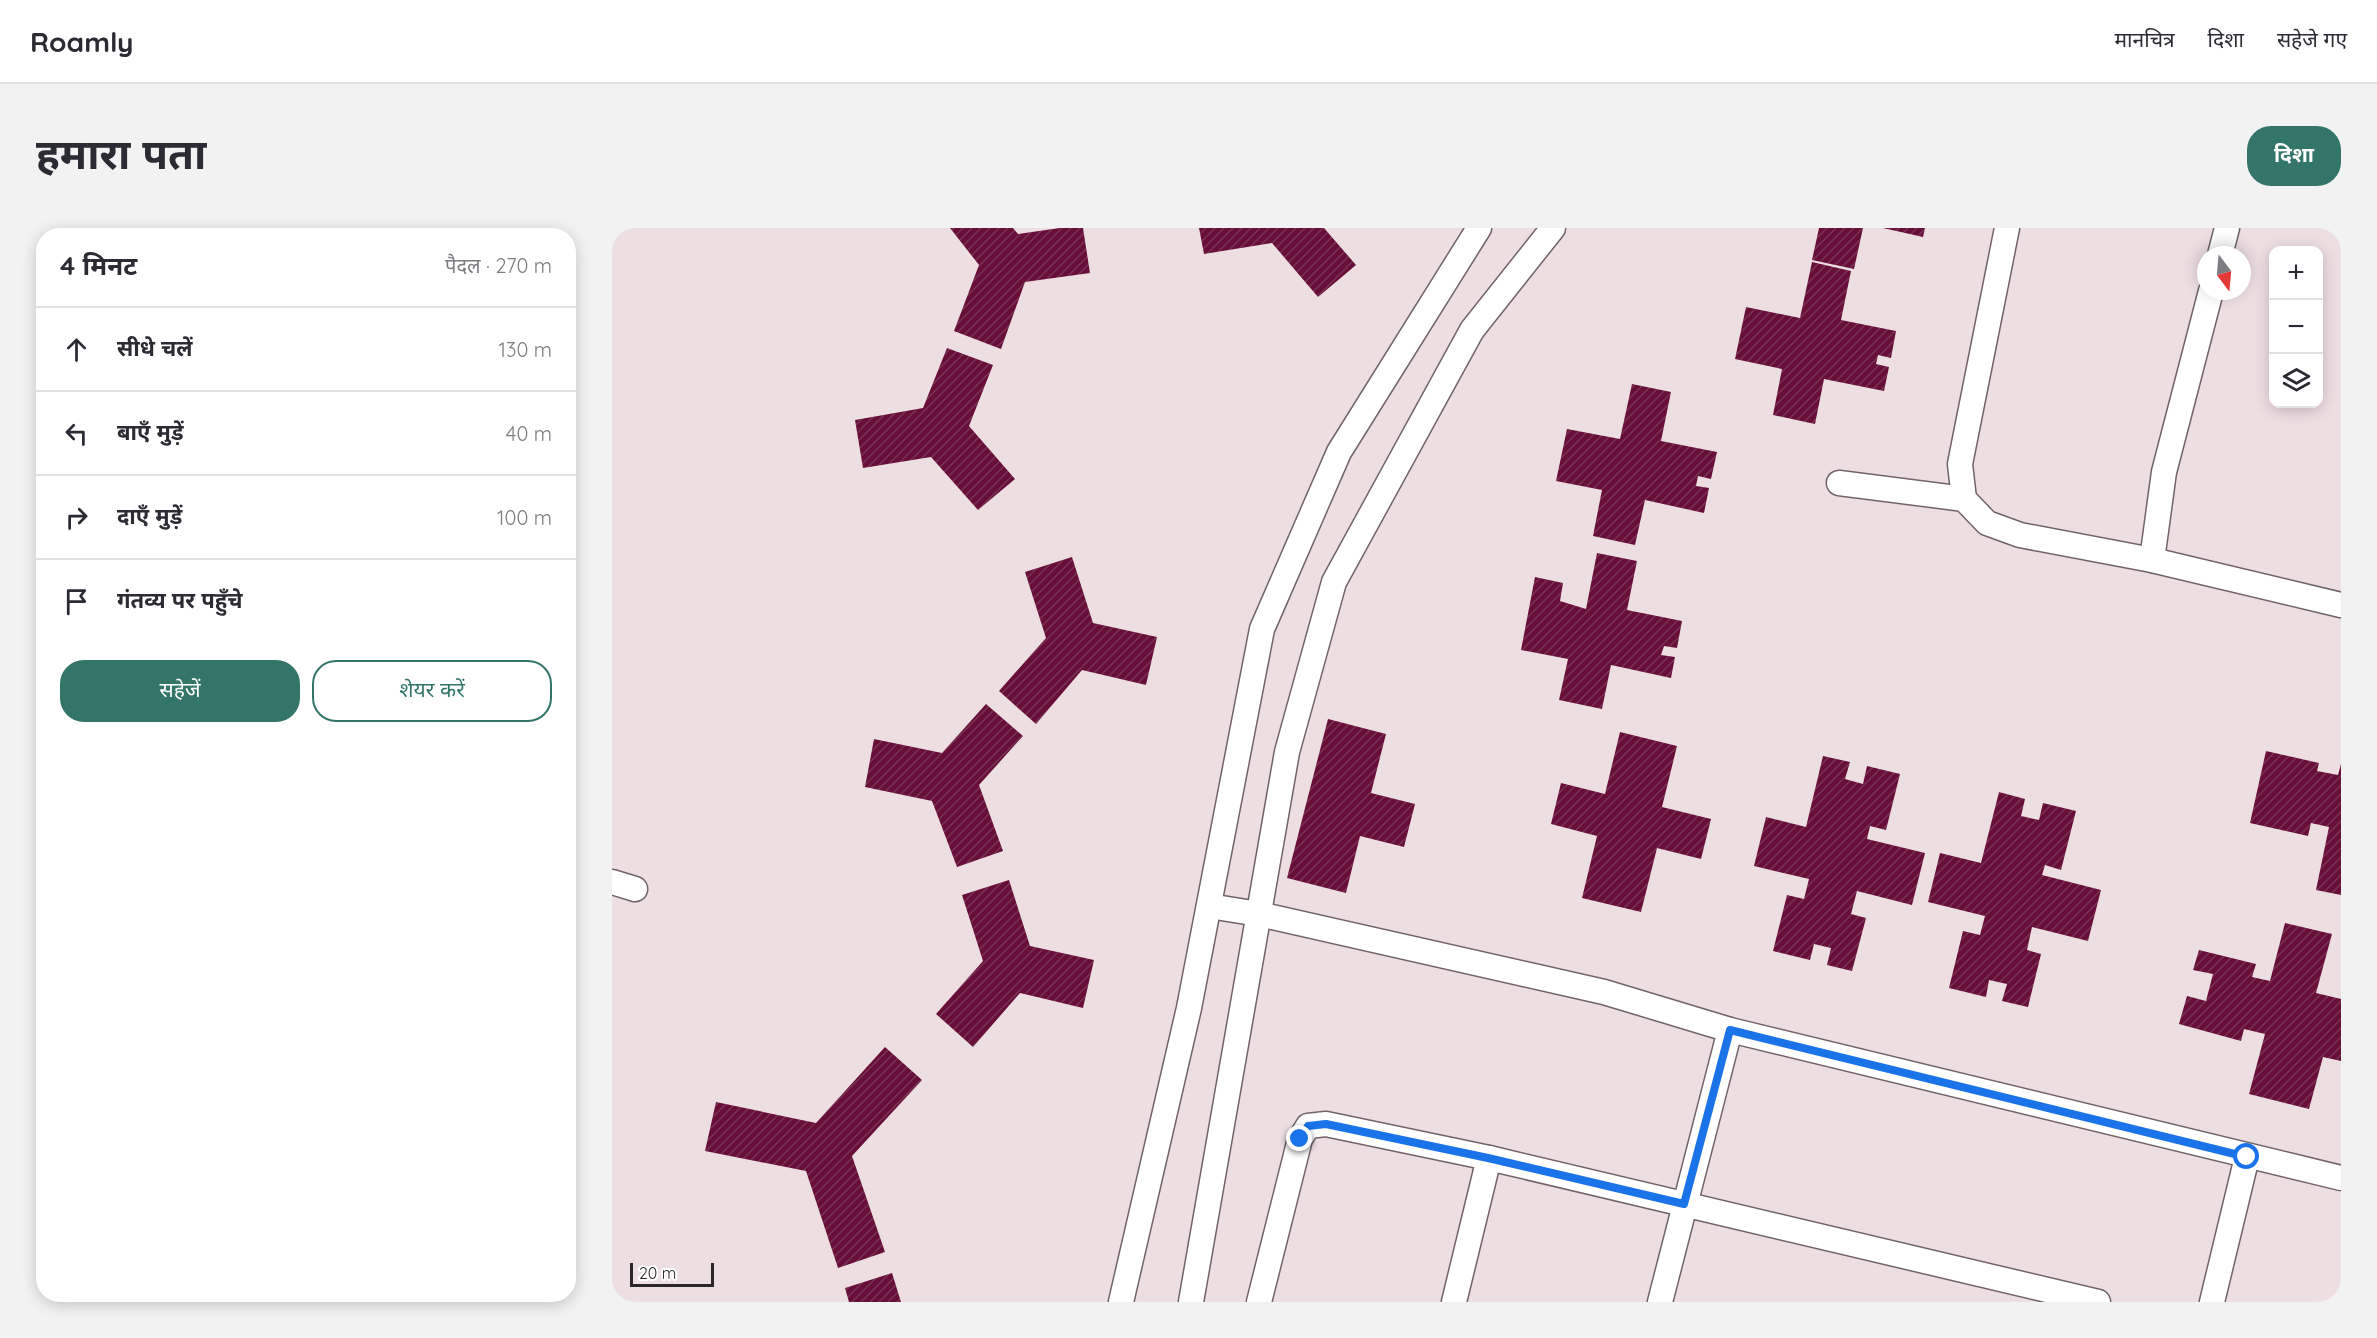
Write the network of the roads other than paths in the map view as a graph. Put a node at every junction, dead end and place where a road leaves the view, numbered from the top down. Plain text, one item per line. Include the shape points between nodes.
1 (1479, 228) edge
2 (1553, 228) edge
3 (2007, 228) edge
4 (2227, 228) edge
5 (2222, 246) edge
6 (2209, 300) edge
7 (1839, 483) dead end
8 (1964, 499) junction
9 (2152, 561) junction
10 (2341, 605) edge
11 (1209, 906) junction
12 (1259, 914) junction
13 (1730, 1030) junction
14 (2247, 1157) junction
15 (1488, 1158) junction
16 (2341, 1178) edge
17 (1684, 1204) junction
18 (1121, 1302) edge
19 (1191, 1302) edge
20 (1259, 1302) edge
21 (1454, 1302) edge
22 (1660, 1302) edge
23 (2098, 1302) edge
24 (2212, 1302) edge

1 - 11 street via 1339,452 1262,629
2 - 12 street via 1473,330 1334,582 1287,752
3 - 8 street via 1960,464
4 - 5 street
6 - 9 street via 2164,472
7 - 8 street
8 - 9 street via 1987,523 2020,535
9 - 10 street
11 - 12 street
11 - 18 street
12 - 13 street via 1604,992
12 - 19 street
13 - 14 street
13 - 17 street
14 - 16 street
14 - 24 street
15 - 17 street
15 - 20 street via 1326,1124 1308,1126 1300,1139
15 - 21 street
17 - 22 street
17 - 23 street

